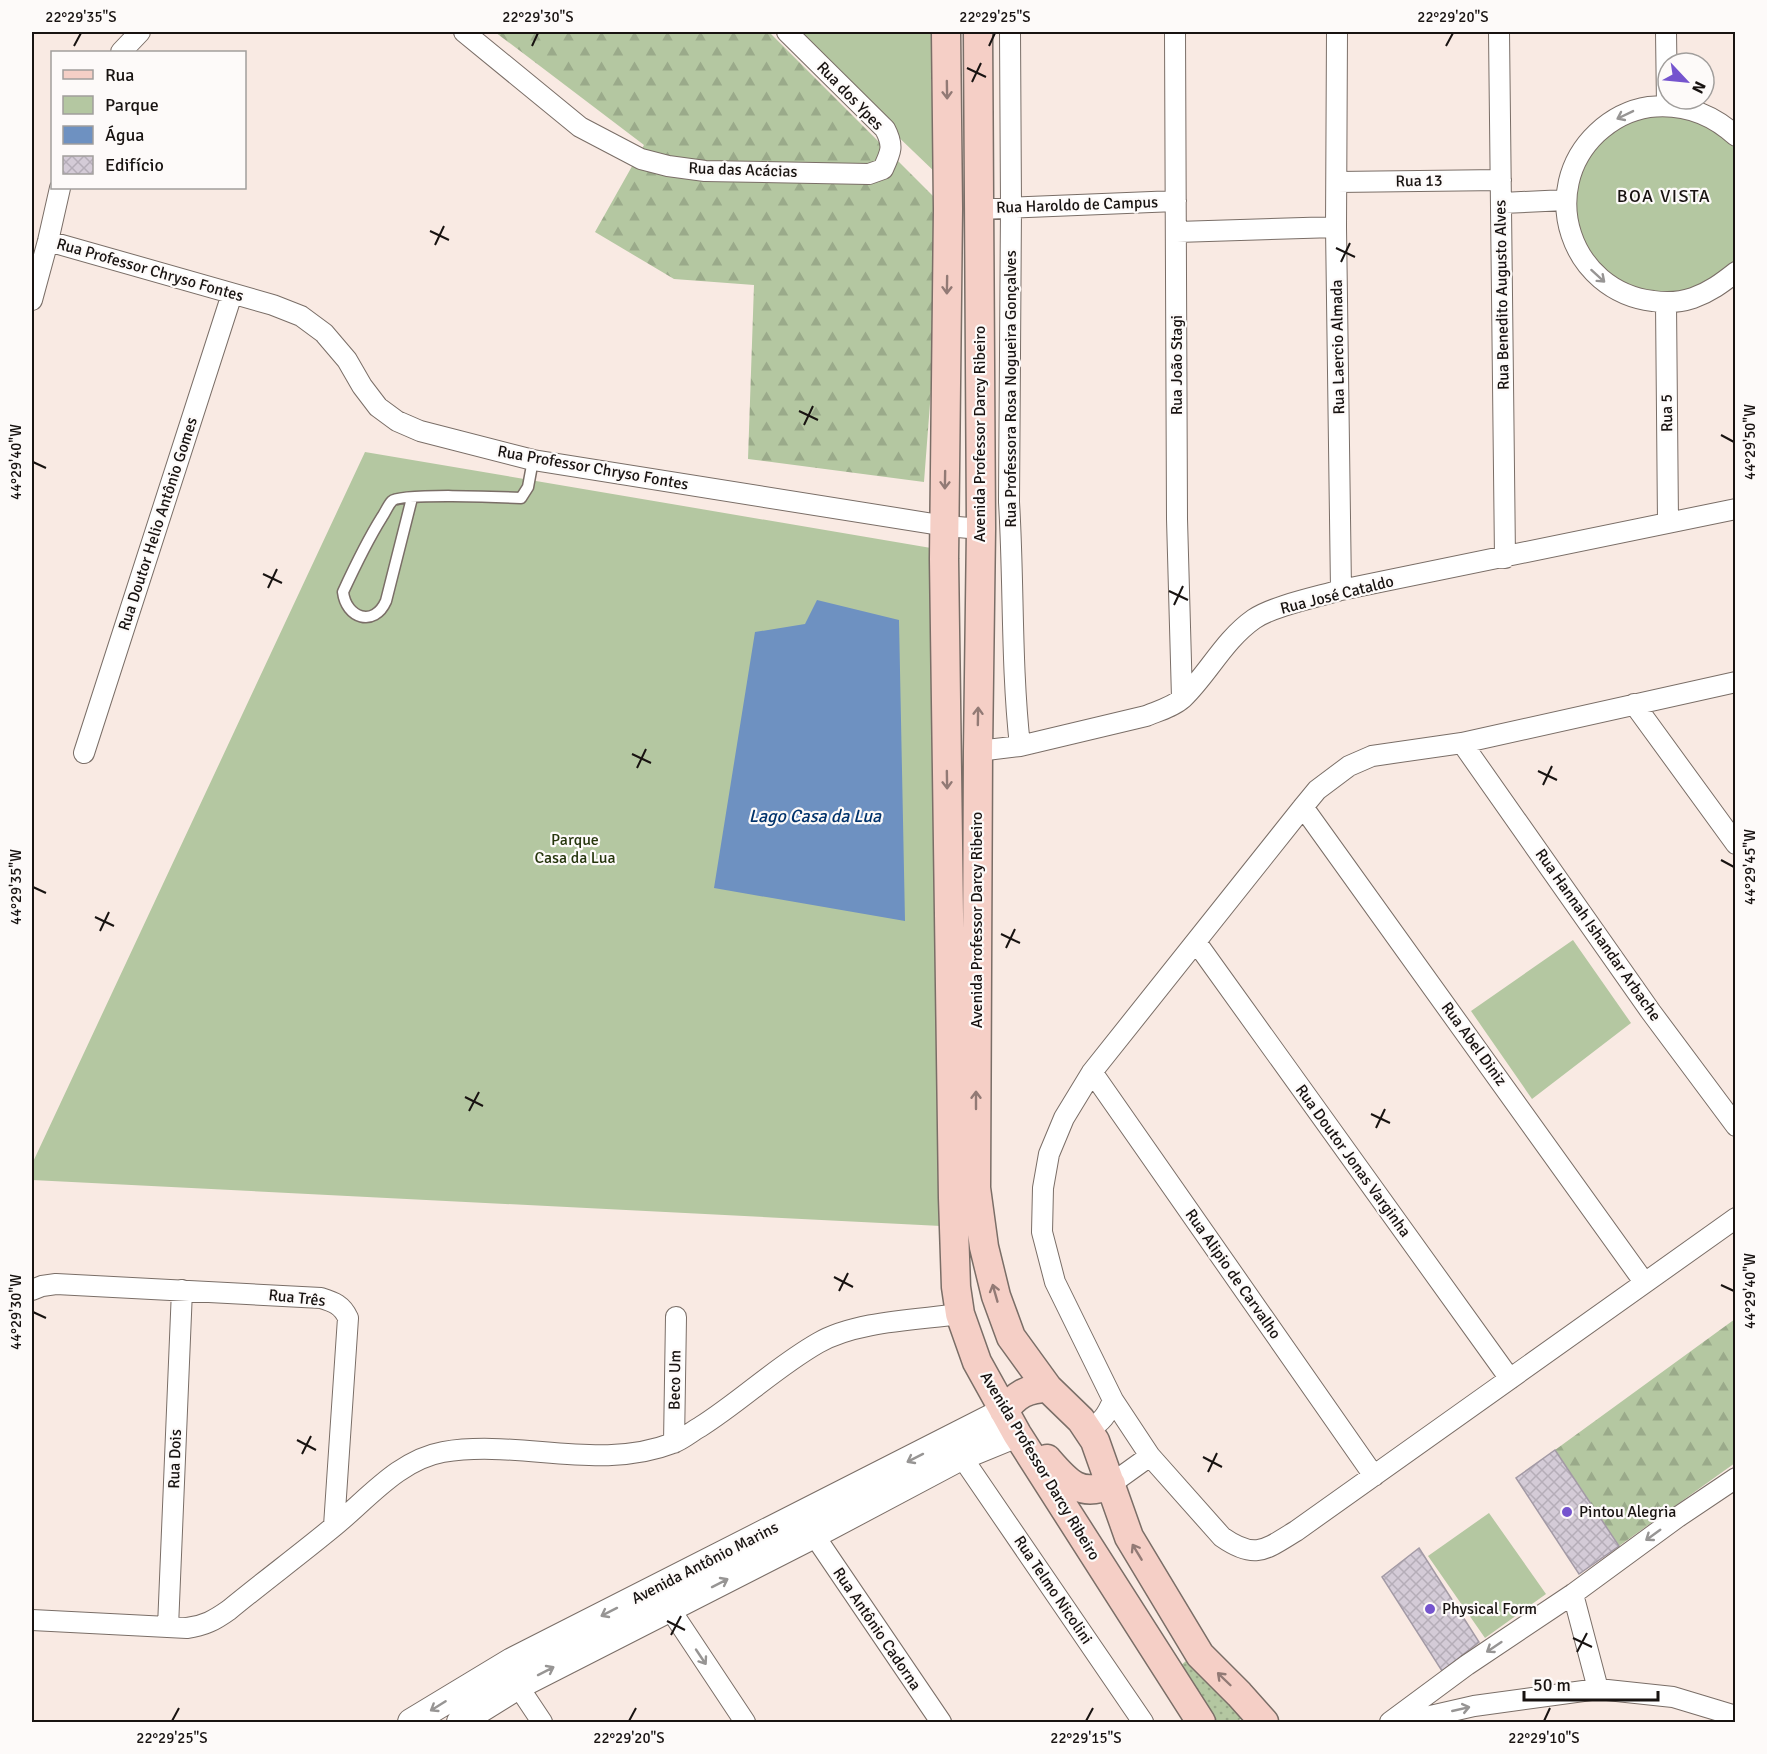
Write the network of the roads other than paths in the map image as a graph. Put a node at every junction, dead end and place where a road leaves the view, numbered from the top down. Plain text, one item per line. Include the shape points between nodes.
1 (140, 32) edge
2 (464, 32) edge
3 (787, 32) edge
4 (946, 32) edge
5 (978, 32) edge
6 (1010, 32) edge
7 (1175, 32) edge
8 (1337, 32) edge
9 (1499, 32) edge
10 (1666, 32) edge
11 (123, 51) edge
12 (1666, 51) edge
13 (1656, 106) edge
14 (1698, 111) edge
15 (1736, 136) edge
16 (883, 169) joint
17 (1501, 180) junction
18 (1337, 182) junction
19 (60, 189) edge
20 (1566, 200) junction
21 (1176, 201) junction
22 (1502, 203) junction
23 (1011, 207) junction
24 (979, 209) junction
25 (1336, 227) junction
26 (1176, 232) junction
27 (48, 241) junction
28 (1736, 272) edge
29 (232, 294) junction
30 (32, 300) edge
31 (1666, 303) junction
32 (533, 460) junction
33 (412, 498) junction
34 (1736, 509) edge
35 (1668, 522) junction
36 (946, 526) junction
37 (981, 529) junction
38 (1505, 558) junction
39 (1341, 590) junction
40 (1736, 682) edge
41 (1182, 698) junction
42 (1634, 704) junction
43 (1462, 743) junction
44 (1020, 746) junction
45 (978, 751) junction
46 (84, 753) dead end
47 (1303, 807) junction
48 (1736, 844) edge
49 (1196, 942) junction
50 (1092, 1072) junction
51 (1736, 1126) edge
52 (1736, 1218) edge
53 (1644, 1282) junction
54 (32, 1290) edge
55 (183, 1290) junction
56 (960, 1314) junction
57 (676, 1317) dead end
58 (1011, 1337) junction
59 (1510, 1379) junction
60 (1048, 1388) junction
61 (1113, 1400) junction
62 (1088, 1430) junction
63 (1015, 1431) junction
64 (674, 1443) junction
65 (956, 1449) junction
66 (1150, 1456) junction
67 (1374, 1476) junction
68 (1736, 1478) edge
69 (1111, 1484) junction
70 (334, 1526) junction
71 (814, 1535) junction
72 (1573, 1594) junction
73 (663, 1598) junction
74 (32, 1620) edge
75 (168, 1627) junction
76 (518, 1686) junction
77 (1598, 1689) junction
78 (1736, 1716) edge
79 (411, 1722) edge
80 (460, 1722) edge
81 (542, 1722) edge
82 (745, 1722) edge
83 (941, 1722) edge
84 (1143, 1722) edge
85 (1201, 1722) edge
86 (1264, 1722) edge
87 (1390, 1722) edge
88 (1404, 1722) edge

1 - 11 street
2 - 16 street, Rua das Acácias via 580,127 641,159 705,171 869,174
3 - 16 street, Rua dos Ypes via 885,129 891,142
4 -> 36 main road, Avenida Professor Darcy Ribeiro
5 - 24 main road, Avenida Professor Darcy Ribeiro
6 - 23 street, Rua Professora Rosa Nogueira Gonçalves
7 - 21 street, Rua João Stagi
8 - 18 street, Rua Laercio Almada
9 - 17 street, Rua Benedito Augusto Alves
10 - 12 street
13 -> 20 street via 1636,109 1609,122 1587,143 1572,170
14 - 15 street
17 - 18 street, Rua 13
17 - 22 street, Rua Benedito Augusto Alves
18 - 25 street, Rua Laercio Almada
19 - 27 street
20 - 22 street
20 -> 31 street via 1568,227 1578,252 1594,273 1615,290 1640,300
21 - 23 street, Rua Haroldo de Campus
21 - 26 street, Rua João Stagi
22 - 38 street, Rua Benedito Augusto Alves
23 - 24 street, Rua Haroldo de Campus
23 - 44 street, Rua Professora Rosa Nogueira Gonçalves via 1009,502 1014,697
24 - 37 main road, Avenida Professor Darcy Ribeiro
25 - 26 street
25 - 39 street, Rua Laercio Almada
26 - 41 street, Rua João Stagi
27 - 29 street, Rua Professor Chryso Fontes
27 - 30 street
28 - 31 street via 1692,299
29 - 32 street, Rua Professor Chryso Fontes via 301,316 324,333 378,407 397,421 420,431
29 - 46 street, Rua Doutor Helio Antônio Gomes
31 - 35 street, Rua 5
32 - 33 lane via 528,487 520,498
32 - 36 street, Rua Professor Chryso Fontes
33 - 33 lane via 392,501 343,592 352,612 365,618 377,614 386,601
34 - 35 street, Rua José Cataldo
35 - 38 street, Rua José Cataldo
36 - 37 street, Rua Professor Chryso Fontes
36 -> 56 main road, Avenida Professor Darcy Ribeiro via 952,1139
45 -> 37 main road, Avenida Professor Darcy Ribeiro
38 - 39 street, Rua José Cataldo
39 - 41 street, Rua José Cataldo via 1256,617 1237,633
40 - 42 street
41 - 44 street, Rua José Cataldo via 1146,716
42 - 43 street
42 - 48 street
43 - 47 street via 1372,756 1349,766 1317,790
43 - 51 street, Rua Hannah Ishandar Arbache
44 - 45 street, Rua José Cataldo
58 -> 45 main road, Avenida Professor Darcy Ribeiro via 984,1247 976,1188
47 - 49 street
47 - 53 street, Rua Abel Diniz
49 - 50 street
49 - 59 street, Rua Doutor Jonas Varginha
50 - 61 street via 1064,1118 1049,1154 1042,1232 1055,1282
50 - 67 street, Rua Alipio de Carvalho
52 - 53 street
53 - 59 street
54 - 55 street, Rua Três via 56,1284
55 - 70 street, Rua Três via 321,1298 344,1310 348,1330
55 - 75 street, Rua Dois
56 - 58 main road
56 - 63 main road, Avenida Professor Darcy Ribeiro via 977,1362
56 - 64 street via 866,1327 819,1342
57 - 64 street, Beco Um
58 - 60 main road, Avenida Professor Darcy Ribeiro
59 - 67 street
60 - 62 main road, Avenida Professor Darcy Ribeiro
60 - 63 main road via 1035,1388 1016,1397
61 - 62 street via 1101,1422
61 - 66 street
62 - 69 main road, Avenida Professor Darcy Ribeiro
63 - 65 street, Avenida Antônio Marins
63 - 69 main road via 1074,1486 1093,1490
63 - 85 main road, Avenida Professor Darcy Ribeiro
64 - 70 street via 639,1453 578,1455 482,1449 418,1458
65 - 71 street, Avenida Antônio Marins
65 -> 73 street, Avenida Antônio Marins
65 - 84 street, Rua Telmo Nicolini
66 - 67 street via 1222,1537 1251,1552 1269,1547 1296,1531
66 - 69 street
68 -> 72 street
86 -> 69 main road, Avenida Professor Darcy Ribeiro via 1200,1655 1129,1538
70 - 75 street via 212,1622 200,1627
73 -> 71 street, Avenida Antônio Marins
71 - 83 street, Rua Antônio Cadorna
72 - 77 street
72 -> 87 street
76 -> 73 street, Avenida Antônio Marins
73 -> 79 street, Avenida Antônio Marins via 512,1661
73 -> 82 street
74 - 75 street
76 - 80 street, Avenida Antônio Marins
76 - 81 street
77 - 78 street via 1673,1697
88 -> 77 street via 1474,1706

